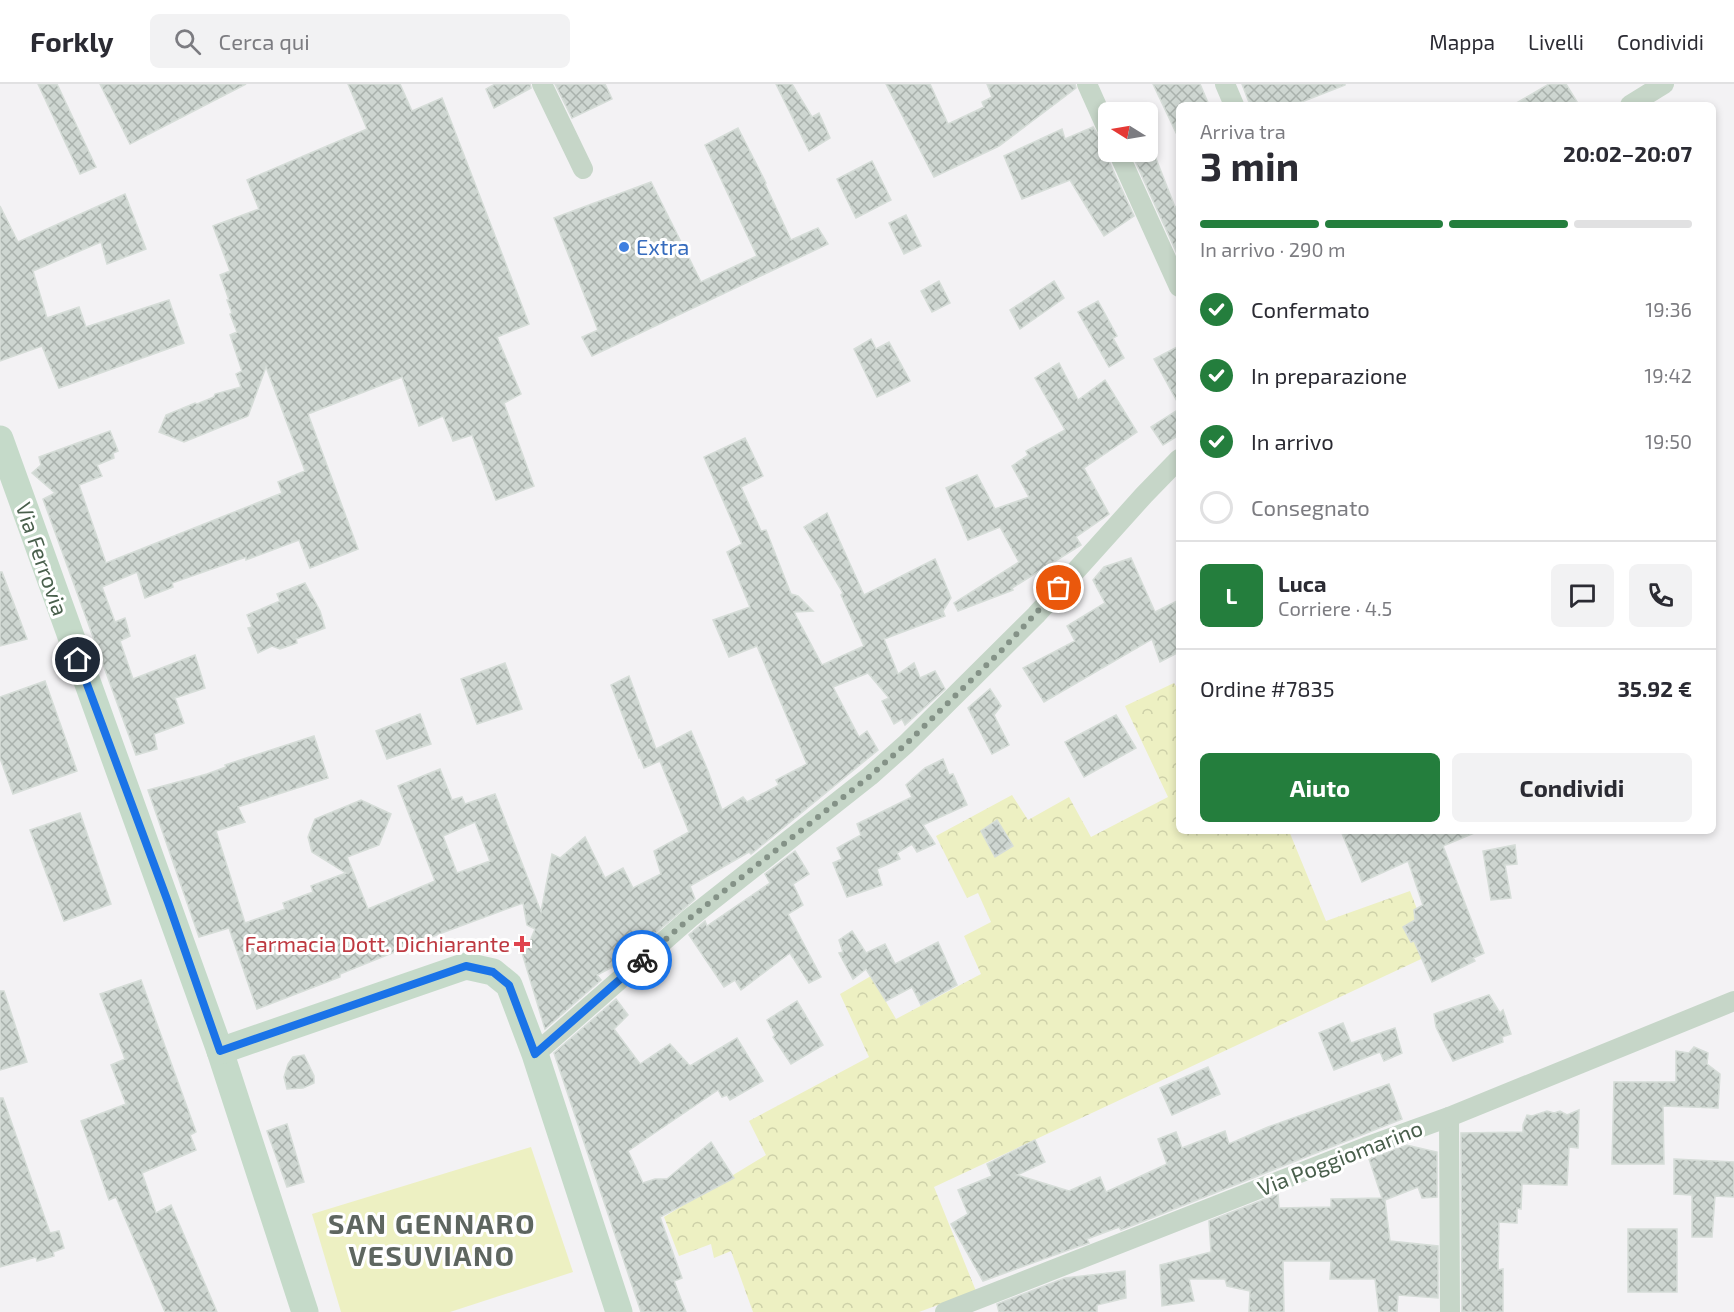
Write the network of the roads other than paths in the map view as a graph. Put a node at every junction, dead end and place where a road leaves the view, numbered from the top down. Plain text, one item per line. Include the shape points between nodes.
1 (542, 84) edge
2 (1087, 84) edge
3 (1225, 84) edge
4 (1664, 84) edge
5 (1233, 102) edge
6 (1635, 102) edge
7 (1098, 109) edge
8 (1123, 162) edge
9 (583, 169) dead end
10 (1176, 280) edge
11 (0, 439) edge
12 (1176, 462) edge
13 (1734, 1001) edge
14 (220, 1051) junction
15 (535, 1054) junction
16 (1449, 1117) junction
17 (305, 1312) edge
18 (619, 1312) edge
19 (945, 1312) edge
20 (1450, 1312) edge

1 - 9 street
2 - 7 street
3 - 5 street
4 - 6 street
8 - 10 street
11 - 14 main road, Via Ferrovia
12 - 15 street via 1036,615 906,744 690,918
13 - 16 street, Via Poggiomarino
14 - 15 main road via 466,966 493,972 509,985
14 - 17 main road, Via Ferrovia
15 - 18 main road
16 - 19 street, Via Poggiomarino
16 - 20 street

